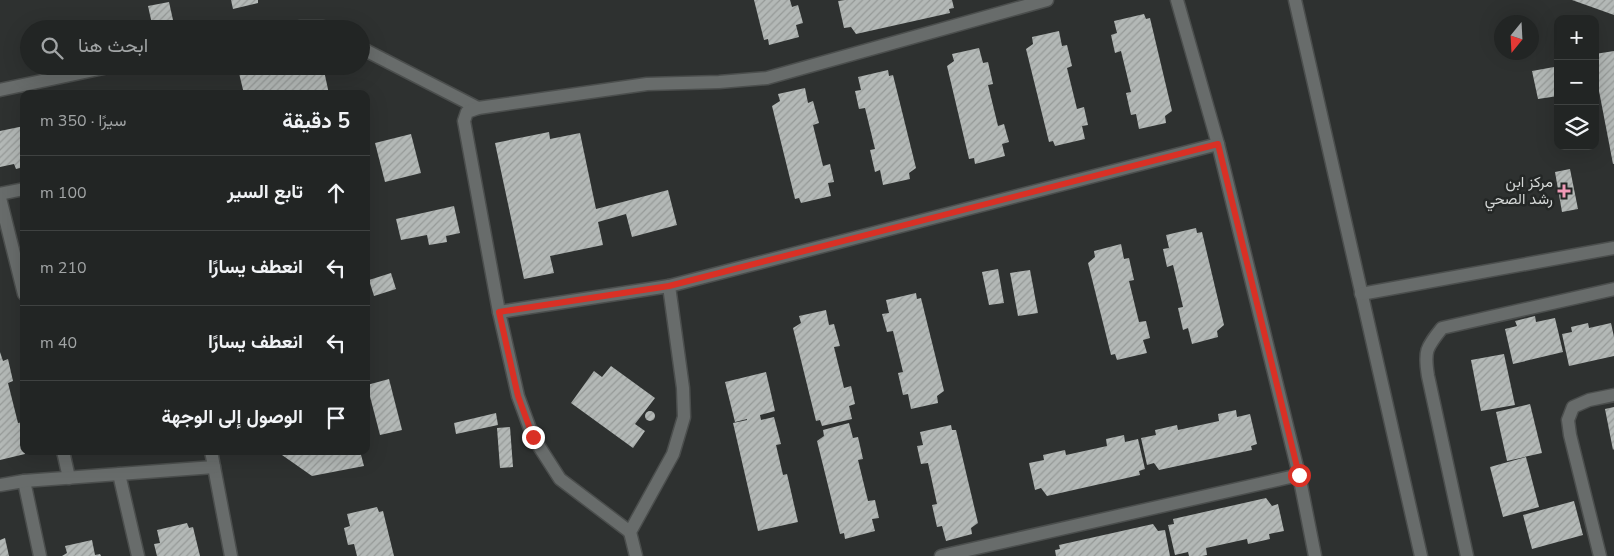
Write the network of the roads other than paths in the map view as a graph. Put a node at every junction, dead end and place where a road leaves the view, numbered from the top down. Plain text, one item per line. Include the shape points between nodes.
1 (1047, 0) edge
2 (1177, 0) edge
3 (1295, 0) edge
4 (370, 53) edge
5 (70, 75) edge
6 (0, 90) edge
7 (478, 108) junction
8 (1218, 144) junction
9 (20, 189) edge
10 (0, 196) edge
11 (1614, 248) edge
12 (20, 278) edge
13 (669, 286) junction
14 (1614, 289) edge
15 (1361, 294) junction
16 (499, 312) junction
17 (1614, 396) edge
18 (64, 455) edge
19 (212, 455) edge
20 (214, 467) junction
21 (119, 474) junction
22 (1299, 475) junction
23 (69, 478) junction
24 (24, 481) junction
25 (0, 485) edge
26 (630, 532) junction
27 (40, 556) edge
28 (138, 556) edge
29 (231, 556) edge
30 (636, 556) edge
31 (941, 556) edge
32 (1315, 556) edge
33 (1420, 556) edge
34 (1467, 556) edge
35 (1600, 556) edge

1 - 7 street via 767,78 647,84
2 - 8 street
3 - 15 street
4 - 7 street
5 - 6 street
7 - 16 street via 467,112 464,121
8 - 13 street
8 - 22 street
9 - 10 street
10 - 12 street
11 - 15 street
13 - 16 street
13 - 26 street via 684,417 673,454
14 - 34 street via 1442,328 1429,344 1425,357 1428,376
15 - 33 street
16 - 26 street via 518,396 533,437 560,479
17 - 35 street via 1572,407 1568,420
18 - 23 street
19 - 20 street
20 - 21 street
20 - 29 street
21 - 23 street
21 - 28 street
22 - 31 street
22 - 32 street
23 - 24 street
24 - 25 street
24 - 27 street
26 - 30 street

